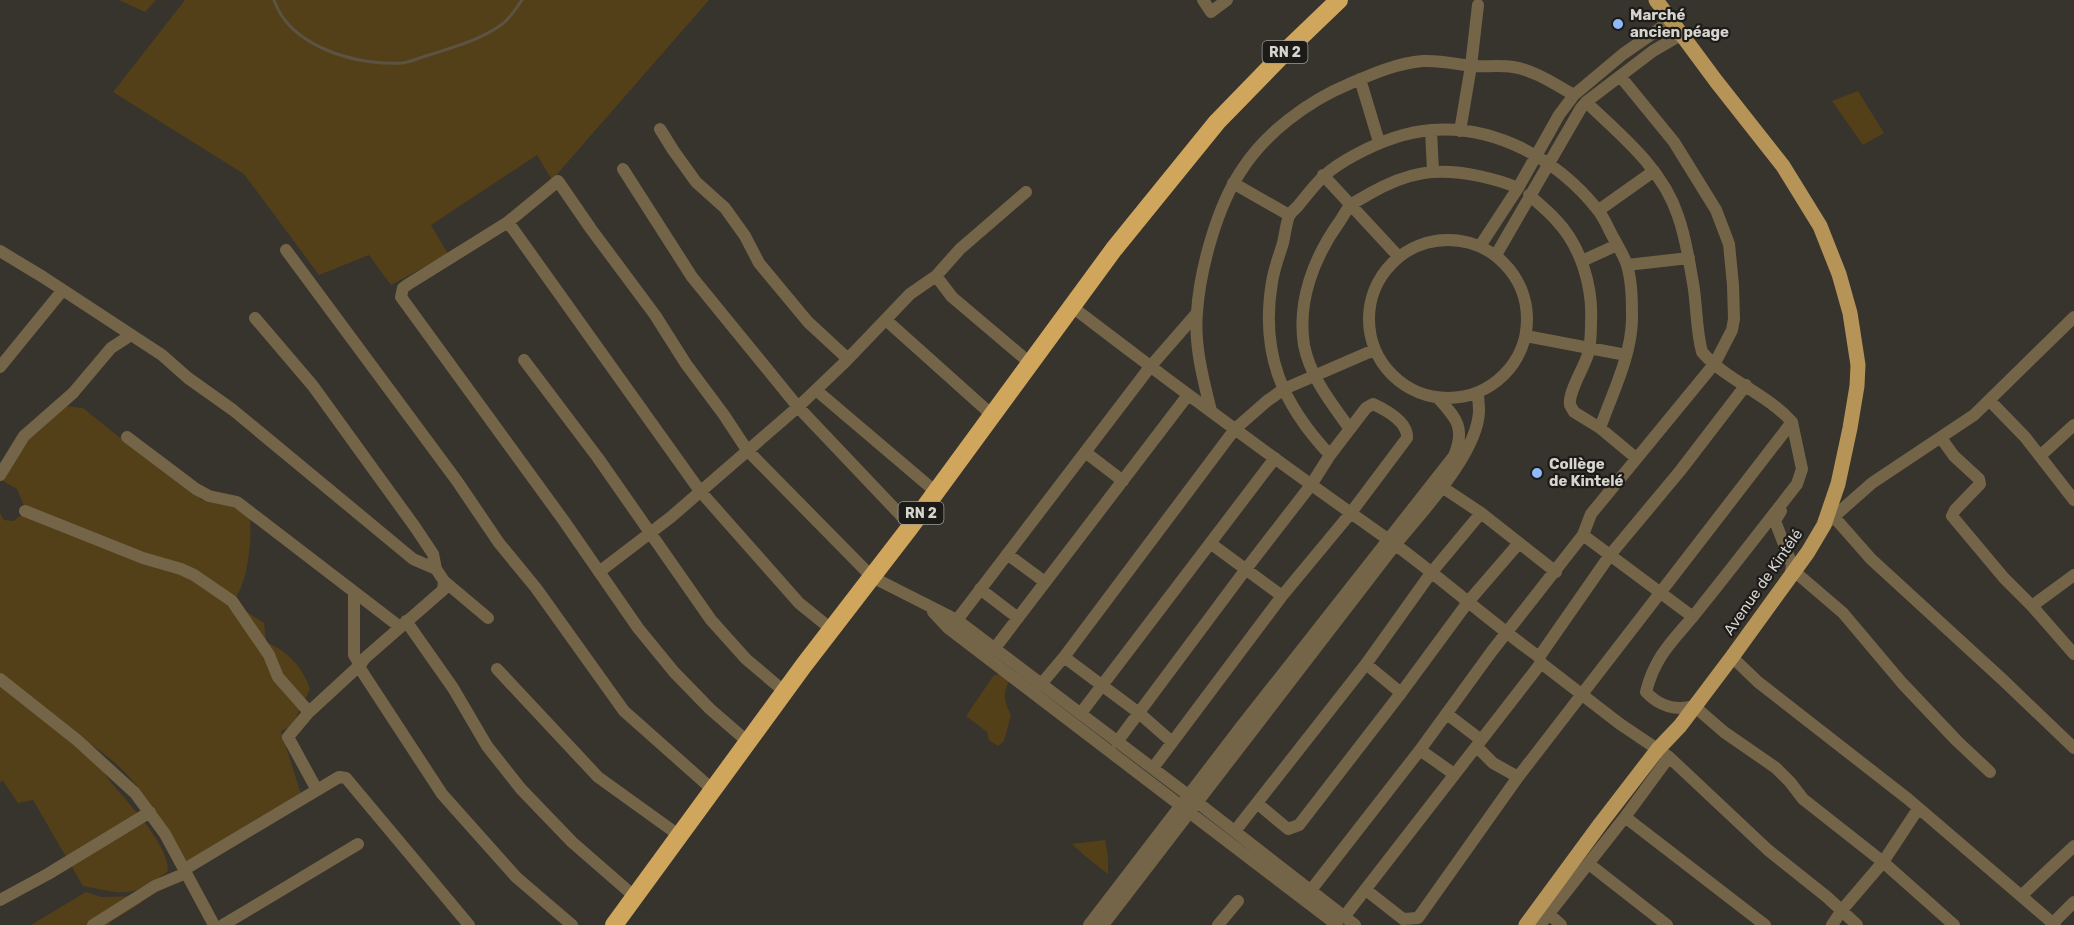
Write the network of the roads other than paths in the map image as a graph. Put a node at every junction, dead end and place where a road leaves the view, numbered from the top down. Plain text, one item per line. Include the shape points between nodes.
1 (1203, 0) edge
2 (1227, 0) edge
3 (1339, 0) edge
4 (1656, 0) edge
5 (1478, 5) dead end
6 (1672, 20) junction
7 (1682, 34) junction
8 (1472, 66) junction
9 (1620, 76) junction
10 (1360, 79) junction
11 (1574, 95) junction
12 (1586, 102) junction
13 (660, 129) dead end
14 (1431, 130) junction
15 (1460, 131) junction
16 (1379, 142) junction
17 (1536, 155) junction
18 (1548, 163) junction
19 (623, 169) dead end
20 (1433, 171) junction
21 (1654, 171) junction
22 (1323, 175) junction
23 (1233, 183) junction
24 (1518, 188) junction
25 (1026, 192) dead end
26 (1529, 195) junction
27 (1350, 205) junction
28 (1599, 210) junction
29 (1289, 215) junction
30 (508, 222) junction
31 (1617, 244) junction
32 (1480, 246) junction
33 (286, 250) dead end
34 (1, 255) edge
35 (1496, 255) junction
36 (1398, 256) junction
37 (1689, 258) junction
38 (1582, 261) junction
39 (1627, 265) junction
40 (936, 276) junction
41 (62, 291) junction
42 (1071, 306) junction
43 (1197, 313) junction
44 (255, 318) dead end
45 (2074, 318) edge
46 (886, 320) junction
47 (131, 335) junction
48 (1526, 336) junction
49 (1590, 349) junction
50 (1374, 350) junction
51 (1626, 355) junction
52 (848, 358) junction
53 (524, 360) dead end
54 (1030, 363) junction
55 (1715, 363) junction
56 (0, 367) edge
57 (1150, 367) junction
58 (1315, 376) junction
59 (1746, 385) junction
60 (1284, 389) junction
61 (816, 390) junction
62 (1478, 392) junction
63 (1188, 395) junction
64 (1437, 397) junction
65 (1990, 401) junction
66 (798, 407) junction
67 (1211, 411) junction
68 (992, 416) junction
69 (1792, 422) junction
70 (2074, 426) edge
71 (1600, 428) junction
72 (1235, 429) junction
73 (1350, 429) junction
74 (127, 437) dead end
75 (1941, 438) junction
76 (16, 450) junction
77 (747, 450) junction
78 (1085, 452) junction
79 (0, 453) edge
80 (1330, 456) junction
81 (2040, 456) junction
82 (1636, 458) junction
83 (1275, 459) junction
84 (0, 475) edge
85 (1123, 481) junction
86 (1797, 484) junction
87 (1311, 485) junction
88 (1442, 487) junction
89 (700, 491) junction
90 (936, 492) junction
91 (2074, 500) edge
92 (25, 511) dead end
93 (1481, 513) junction
94 (1350, 514) junction
95 (1829, 521) junction
96 (911, 526) junction
97 (650, 533) junction
98 (1583, 535) junction
99 (1210, 543) junction
100 (1392, 543) junction
101 (1519, 543) junction
102 (1007, 554) junction
103 (1610, 555) junction
104 (436, 569) junction
105 (1246, 569) junction
106 (598, 572) junction
107 (1556, 572) junction
108 (1431, 573) junction
109 (2074, 575) edge
110 (1792, 576) junction
111 (872, 577) junction
112 (444, 581) junction
113 (1046, 582) junction
114 (980, 589) junction
115 (354, 592) junction
116 (1660, 592) junction
117 (1282, 596) junction
118 (1468, 602) junction
119 (925, 605) junction
120 (2032, 606) junction
121 (1693, 617) junction
122 (488, 618) dead end
123 (1018, 618) junction
124 (957, 620) junction
125 (403, 624) junction
126 (831, 629) junction
127 (1507, 633) junction
128 (995, 648) junction
129 (2074, 654) edge
130 (1064, 657) junction
131 (1732, 657) junction
132 (1540, 660) junction
133 (360, 664) junction
134 (1366, 664) junction
135 (497, 669) dead end
136 (0, 679) edge
137 (1101, 685) junction
138 (1038, 688) junction
139 (785, 692) junction
140 (1401, 693) junction
141 (1583, 693) junction
142 (1694, 706) junction
143 (309, 712) junction
144 (1081, 713) junction
145 (1139, 713) junction
146 (1447, 714) junction
147 (748, 742) junction
148 (1117, 742) junction
149 (1172, 742) junction
150 (1479, 744) junction
151 (2074, 748) edge
152 (1420, 750) junction
153 (1664, 753) junction
154 (1153, 768) junction
155 (1990, 772) dead end
156 (1454, 774) junction
157 (1518, 777) junction
158 (317, 790) junction
159 (713, 790) junction
160 (1189, 803) junction
161 (1258, 804) junction
162 (1918, 809) junction
163 (150, 813) junction
164 (1625, 817) junction
165 (1235, 831) junction
166 (680, 836) junction
167 (358, 844) dead end
168 (2074, 846) edge
169 (1883, 862) junction
170 (1589, 864) junction
171 (185, 871) junction
172 (1366, 890) junction
173 (1307, 895) junction
174 (634, 896) junction
175 (2021, 896) junction
176 (0, 900) edge
177 (1238, 901) dead end
178 (2074, 902) edge
179 (1842, 910) junction
180 (1323, 914) junction
181 (1549, 914) junction
182 (1341, 921) edge
183 (2053, 924) edge
184 (93, 925) edge
185 (214, 925) edge
186 (223, 925) edge
187 (469, 925) edge
188 (572, 925) edge
189 (614, 925) edge
190 (1089, 925) edge
191 (1103, 925) edge
192 (1218, 925) edge
193 (1315, 925) edge
194 (1355, 925) edge
195 (1526, 925) edge
196 (1540, 925) edge
197 (1561, 925) edge
198 (1667, 925) edge
199 (1765, 925) edge
200 (1832, 925) edge
201 (1857, 925) edge
202 (1954, 925) edge

1 - 2 street via 1211,12
3 - 42 highway, RN 2 via 1217,122
4 - 6 main road, Avenue de Kintélé
5 - 8 street
6 - 7 main road, Avenue de Kintélé
6 - 11 street
7 - 9 street
7 - 95 main road, Avenue de Kintélé via 1783,166 1813,212 1846,297 1858,365 1857,386
8 - 10 street via 1422,61
8 - 11 street via 1515,67
8 - 15 street
9 - 12 street
9 - 55 street via 1692,169 1716,210 1729,244 1734,319
10 - 16 street
10 - 23 street via 1322,97 1289,120 1262,144
11 - 17 street
12 - 18 street
12 - 21 street
13 - 52 street via 696,182 724,208 745,236 759,263 808,322
14 - 15 street
14 - 16 street
14 - 20 street
15 - 17 street via 1494,137
16 - 22 street
17 - 18 street
17 - 24 street
18 - 26 street
18 - 28 street
19 - 66 street via 692,277
20 - 24 street via 1464,173
20 - 27 street via 1381,187
21 - 28 street
21 - 37 street via 1678,214
22 - 27 street
22 - 29 street
23 - 29 street
23 - 43 street via 1208,244
24 - 32 street
25 - 40 street via 960,249
26 - 35 street
26 - 38 street via 1558,222
27 - 36 street
27 - 58 street via 1315,265 1302,313 1305,347
28 - 31 street
29 - 60 street via 1269,304 1273,358
30 - 77 street via 558,181
30 - 89 street
30 - 106 street via 407,285 401,297
31 - 38 street
31 - 39 street
32 - 35 street
32 - 36 street via 1459,240 1437,240 1416,245
33 - 159 street via 624,711
34 - 41 street
35 - 48 street via 1523,292
36 - 50 street via 1380,275 1370,299 1368,324
37 - 39 street
37 - 55 street via 1700,345
38 - 49 street via 1592,308
39 - 51 street via 1632,321
40 - 46 street via 910,294
40 - 54 street via 959,304
41 - 47 street
41 - 56 street
42 - 54 highway, RN 2
42 - 57 street
43 - 57 street
43 - 67 street via 1199,357
44 - 104 street via 327,405 433,554
45 - 65 street
46 - 52 street
46 - 68 street
47 - 76 street via 111,348 72,393 24,436
47 - 104 street via 232,410 413,559
48 - 49 street
48 - 62 street via 1517,358 1502,376
49 - 51 street
49 - 71 street via 1569,402 1574,412
50 - 58 street
50 - 64 street via 1389,372 1411,389
51 - 71 street
52 - 61 street
53 - 97 street
54 - 68 highway, RN 2
55 - 59 street
55 - 82 street
57 - 63 street
57 - 78 street
58 - 60 street
58 - 73 street
59 - 69 street via 1777,406
59 - 103 street
60 - 72 street
60 - 80 street via 1292,408
61 - 66 street
61 - 90 street
62 - 64 street
62 - 88 street via 1476,428
63 - 67 street
63 - 85 street
64 - 100 street via 1458,424 1460,442
65 - 75 street
65 - 81 street
66 - 77 street
66 - 96 street
67 - 72 street
68 - 90 highway, RN 2
69 - 86 street via 1802,469
69 - 116 street
70 - 81 street
71 - 82 street
72 - 83 street
72 - 130 street
73 - 80 street
73 - 94 street via 1373,404 1387,411 1408,433
74 - 115 street via 196,489 237,502
75 - 95 street via 1872,483
75 - 120 street via 1980,484 1952,516
76 - 79 street
76 - 84 street
77 - 89 street
77 - 111 street
78 - 85 street
78 - 102 street
80 - 87 street
81 - 91 street
82 - 98 street via 1591,514
83 - 87 street
83 - 99 street
85 - 113 street
86 - 110 street via 1775,521 1792,565
86 - 121 street
87 - 94 street
87 - 105 street
88 - 93 street
88 - 100 street
89 - 97 street
89 - 126 street via 799,603
90 - 96 highway, RN 2
92 - 143 street via 181,569 232,601 269,655 278,677
93 - 101 street
93 - 108 street
94 - 100 street
94 - 117 street
95 - 110 main road, Avenue de Kintélé
95 - 151 street
96 - 111 highway, RN 2
97 - 106 street
97 - 139 street via 711,620 746,659
98 - 103 street
98 - 107 street
99 - 105 street
99 - 137 street
100 - 108 street
100 - 160 street
101 - 107 street
101 - 118 street
102 - 113 street
102 - 114 street
103 - 116 street
103 - 132 street
104 - 112 street
105 - 117 street
105 - 145 street
106 - 147 street via 674,672
107 - 127 street
108 - 118 street
108 - 134 street
109 - 120 street
110 - 131 main road, Avenue de Kintélé
110 - 155 street via 1843,613 1902,683
111 - 119 street
111 - 126 highway, RN 2
112 - 122 street
112 - 125 street via 443,590
113 - 123 street
114 - 123 street
114 - 124 street
115 - 125 street
115 - 133 street via 354,655
116 - 121 street
116 - 141 street
117 - 149 street
118 - 127 street
118 - 140 street
119 - 124 street
119 - 138 street via 948,628
120 - 129 street
121 - 142 street via 1664,648 1646,692 1655,701 1682,710
123 - 128 street
124 - 128 street
125 - 133 street
125 - 174 street via 453,688 487,746 521,789 572,842
126 - 139 highway, RN 2
127 - 132 street
127 - 146 street
128 - 138 street
130 - 137 street
130 - 138 street
131 - 142 main road, Avenue de Kintélé
131 - 162 street
132 - 141 street
132 - 150 street
133 - 143 street
133 - 188 street via 442,794 516,877
134 - 140 street
134 - 161 street
135 - 166 street via 598,777
136 - 163 street via 85,747 135,793
137 - 144 street
137 - 145 street
138 - 144 street
138 - 160 street
139 - 147 highway, RN 2
140 - 161 street via 1299,825 1288,829
141 - 153 street
141 - 157 street
142 - 153 main road, Avenue de Kintélé
142 - 169 street via 1776,768 1803,799
143 - 158 street via 288,737
144 - 148 street
145 - 148 street
145 - 149 street
146 - 150 street
146 - 152 street
147 - 159 highway, RN 2
148 - 154 street
149 - 154 street
150 - 156 street
150 - 157 street via 1493,763
152 - 156 street
152 - 173 street
153 - 164 street
153 - 179 street via 1768,850
153 - 195 main road, Avenue de Kintélé
154 - 160 street
156 - 172 street
157 - 172 street via 1418,918 1403,919
158 - 171 street
158 - 187 street via 339,777 346,778
159 - 166 highway, RN 2
160 - 165 street
160 - 173 street
160 - 190 street
160 - 191 street
161 - 165 street
162 - 169 street
162 - 175 street
163 - 171 street
163 - 176 street
164 - 170 street
164 - 199 street
165 - 173 street
166 - 174 highway, RN 2
167 - 186 street
168 - 175 street
169 - 179 street
169 - 202 street
170 - 181 street
170 - 198 street
171 - 184 street
171 - 185 street
172 - 182 street
173 - 180 street
173 - 182 street
174 - 189 highway, RN 2
175 - 183 street
177 - 192 street
178 - 183 street
179 - 200 street
179 - 201 street
180 - 182 street
180 - 193 street
181 - 196 street
181 - 197 street
182 - 194 street

